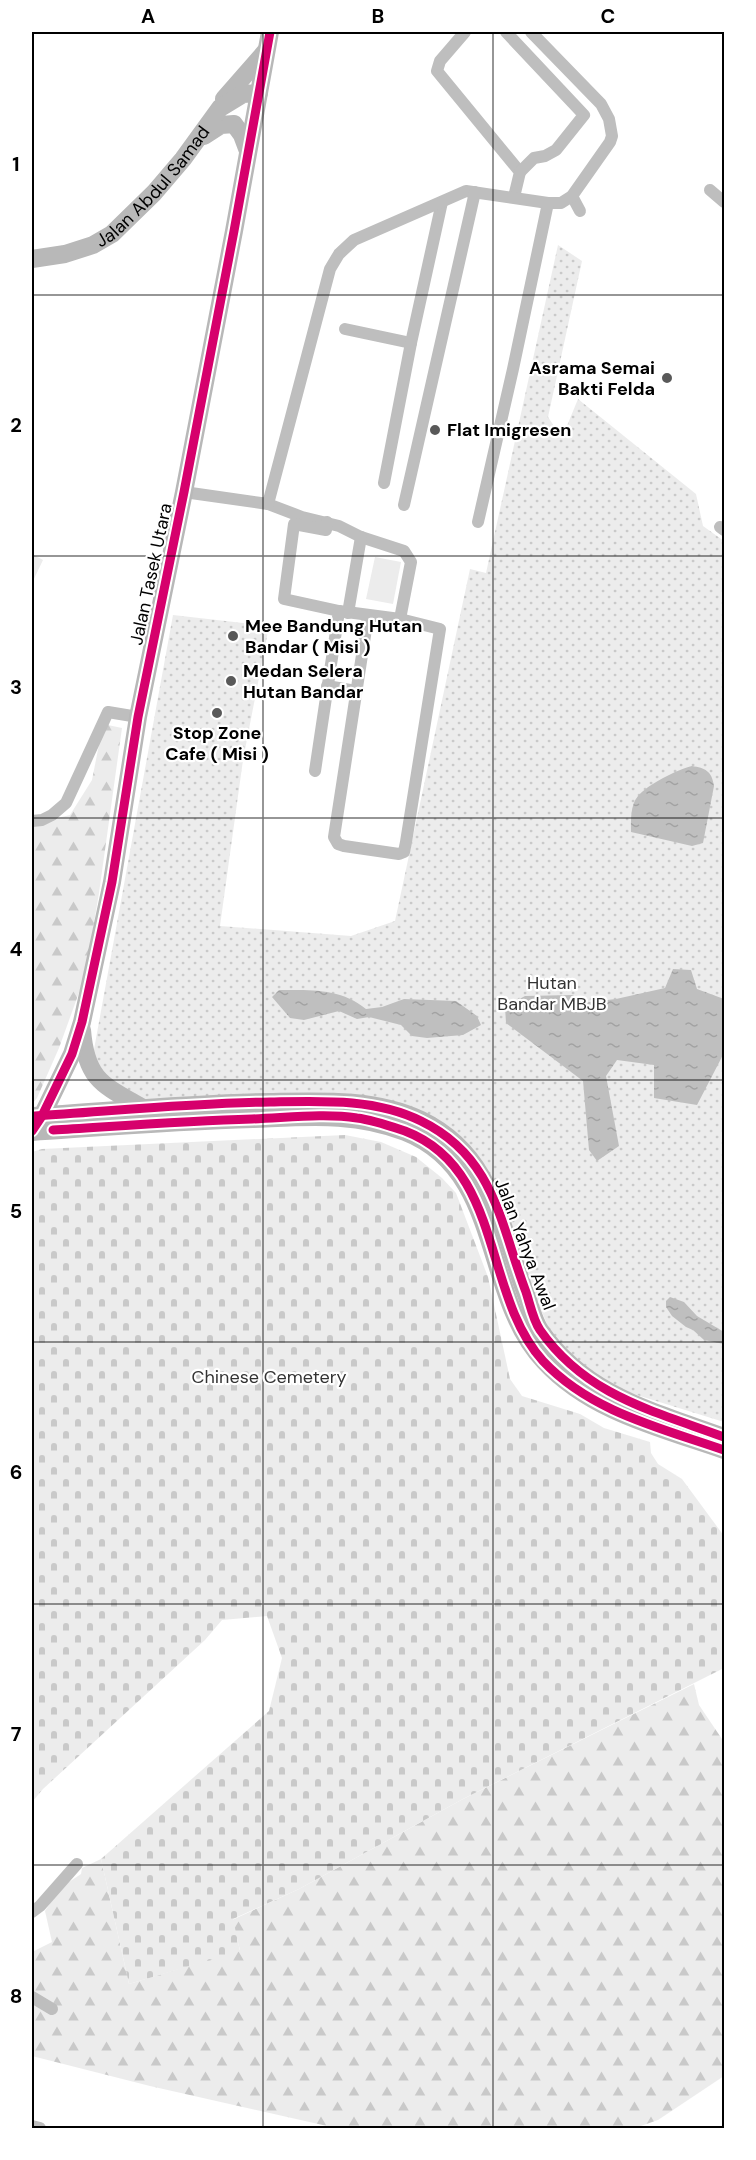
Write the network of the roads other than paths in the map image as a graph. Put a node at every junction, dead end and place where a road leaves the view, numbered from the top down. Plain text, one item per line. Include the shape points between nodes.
1 (465, 32) edge
2 (506, 32) edge
3 (531, 32) edge
4 (268, 40) edge
5 (259, 93) junction
6 (209, 123) junction
7 (196, 141) junction
8 (248, 151) junction
9 (520, 172) junction
10 (710, 190) dead end
11 (475, 192) junction
12 (515, 193) junction
13 (572, 196) junction
14 (442, 202) junction
15 (724, 202) edge
16 (548, 203) junction
17 (580, 211) dead end
18 (32, 259) edge
19 (345, 329) dead end
20 (411, 343) junction
21 (384, 483) dead end
22 (184, 492) junction
23 (268, 504) junction
24 (404, 505) dead end
25 (327, 522) junction
26 (478, 522) dead end
27 (361, 537) junction
28 (344, 612) junction
29 (368, 616) junction
30 (399, 619) junction
31 (327, 686) junction
32 (356, 691) junction
33 (138, 717) junction
34 (315, 771) dead end
35 (32, 821) edge
36 (82, 1022) junction
37 (143, 1108) junction
38 (34, 1124) edge
39 (724, 1437) edge
40 (724, 1450) edge
41 (77, 1864) dead end
42 (32, 1912) edge
43 (32, 1997) edge
44 (52, 2009) dead end
45 (32, 2126) edge
46 (40, 2128) edge

1 - 9 street via 440,61 439,75
2 - 9 street via 584,115 556,150 534,158
3 - 13 street via 601,104 609,119 610,142
4 - 5 main road, Jalan Tasek Utara
4 - 6 main road via 258,63 213,111
5 - 6 main road, Jalan Abdul Samad via 234,98
5 - 8 main road, Jalan Tasek Utara
6 - 7 main road, Jalan Abdul Samad
7 - 8 main road via 230,123 239,129
7 - 18 main road, Jalan Abdul Samad via 154,193 112,234 65,254
8 - 22 main road, Jalan Tasek Utara
9 - 12 street
10 - 15 street
11 - 12 street
11 - 14 street via 466,191
11 - 24 street
12 - 16 street
13 - 16 street via 561,203
13 - 17 street
14 - 20 street
14 - 23 street via 354,240 330,269
16 - 26 street
19 - 20 street
20 - 21 street
22 - 23 street
22 - 33 main road, Jalan Tasek Utara
23 - 25 street
25 - 27 street
25 - 28 street via 326,530 294,524 284,599
27 - 28 street
27 - 30 street via 404,552 410,559
28 - 29 street
28 - 31 street
29 - 30 street
29 - 32 street
30 - 32 street via 440,628 402,854 344,846 334,840
31 - 32 street
31 - 34 street
33 - 35 street via 108,712 66,803 52,815
33 - 36 main road, Jalan Tasek Utara via 112,882
36 - 37 main road via 84,1053 98,1080
36 - 38 main road, Jalan Tasek Utara via 72,1054
37 - 38 main road, Jalan Yahya Awal
37 - 39 main road, Jalan Yahya Awal via 321,1101 374,1105 420,1120 443,1133 463,1149 480,1172 502,1218 539,1329 562,1355 608,1392
38 - 40 main road, Jalan Yahya Awal via 320,1117 356,1118 408,1132 440,1151 465,1180 525,1336 544,1361 574,1387 615,1412
41 - 42 street
43 - 44 street
45 - 46 street

